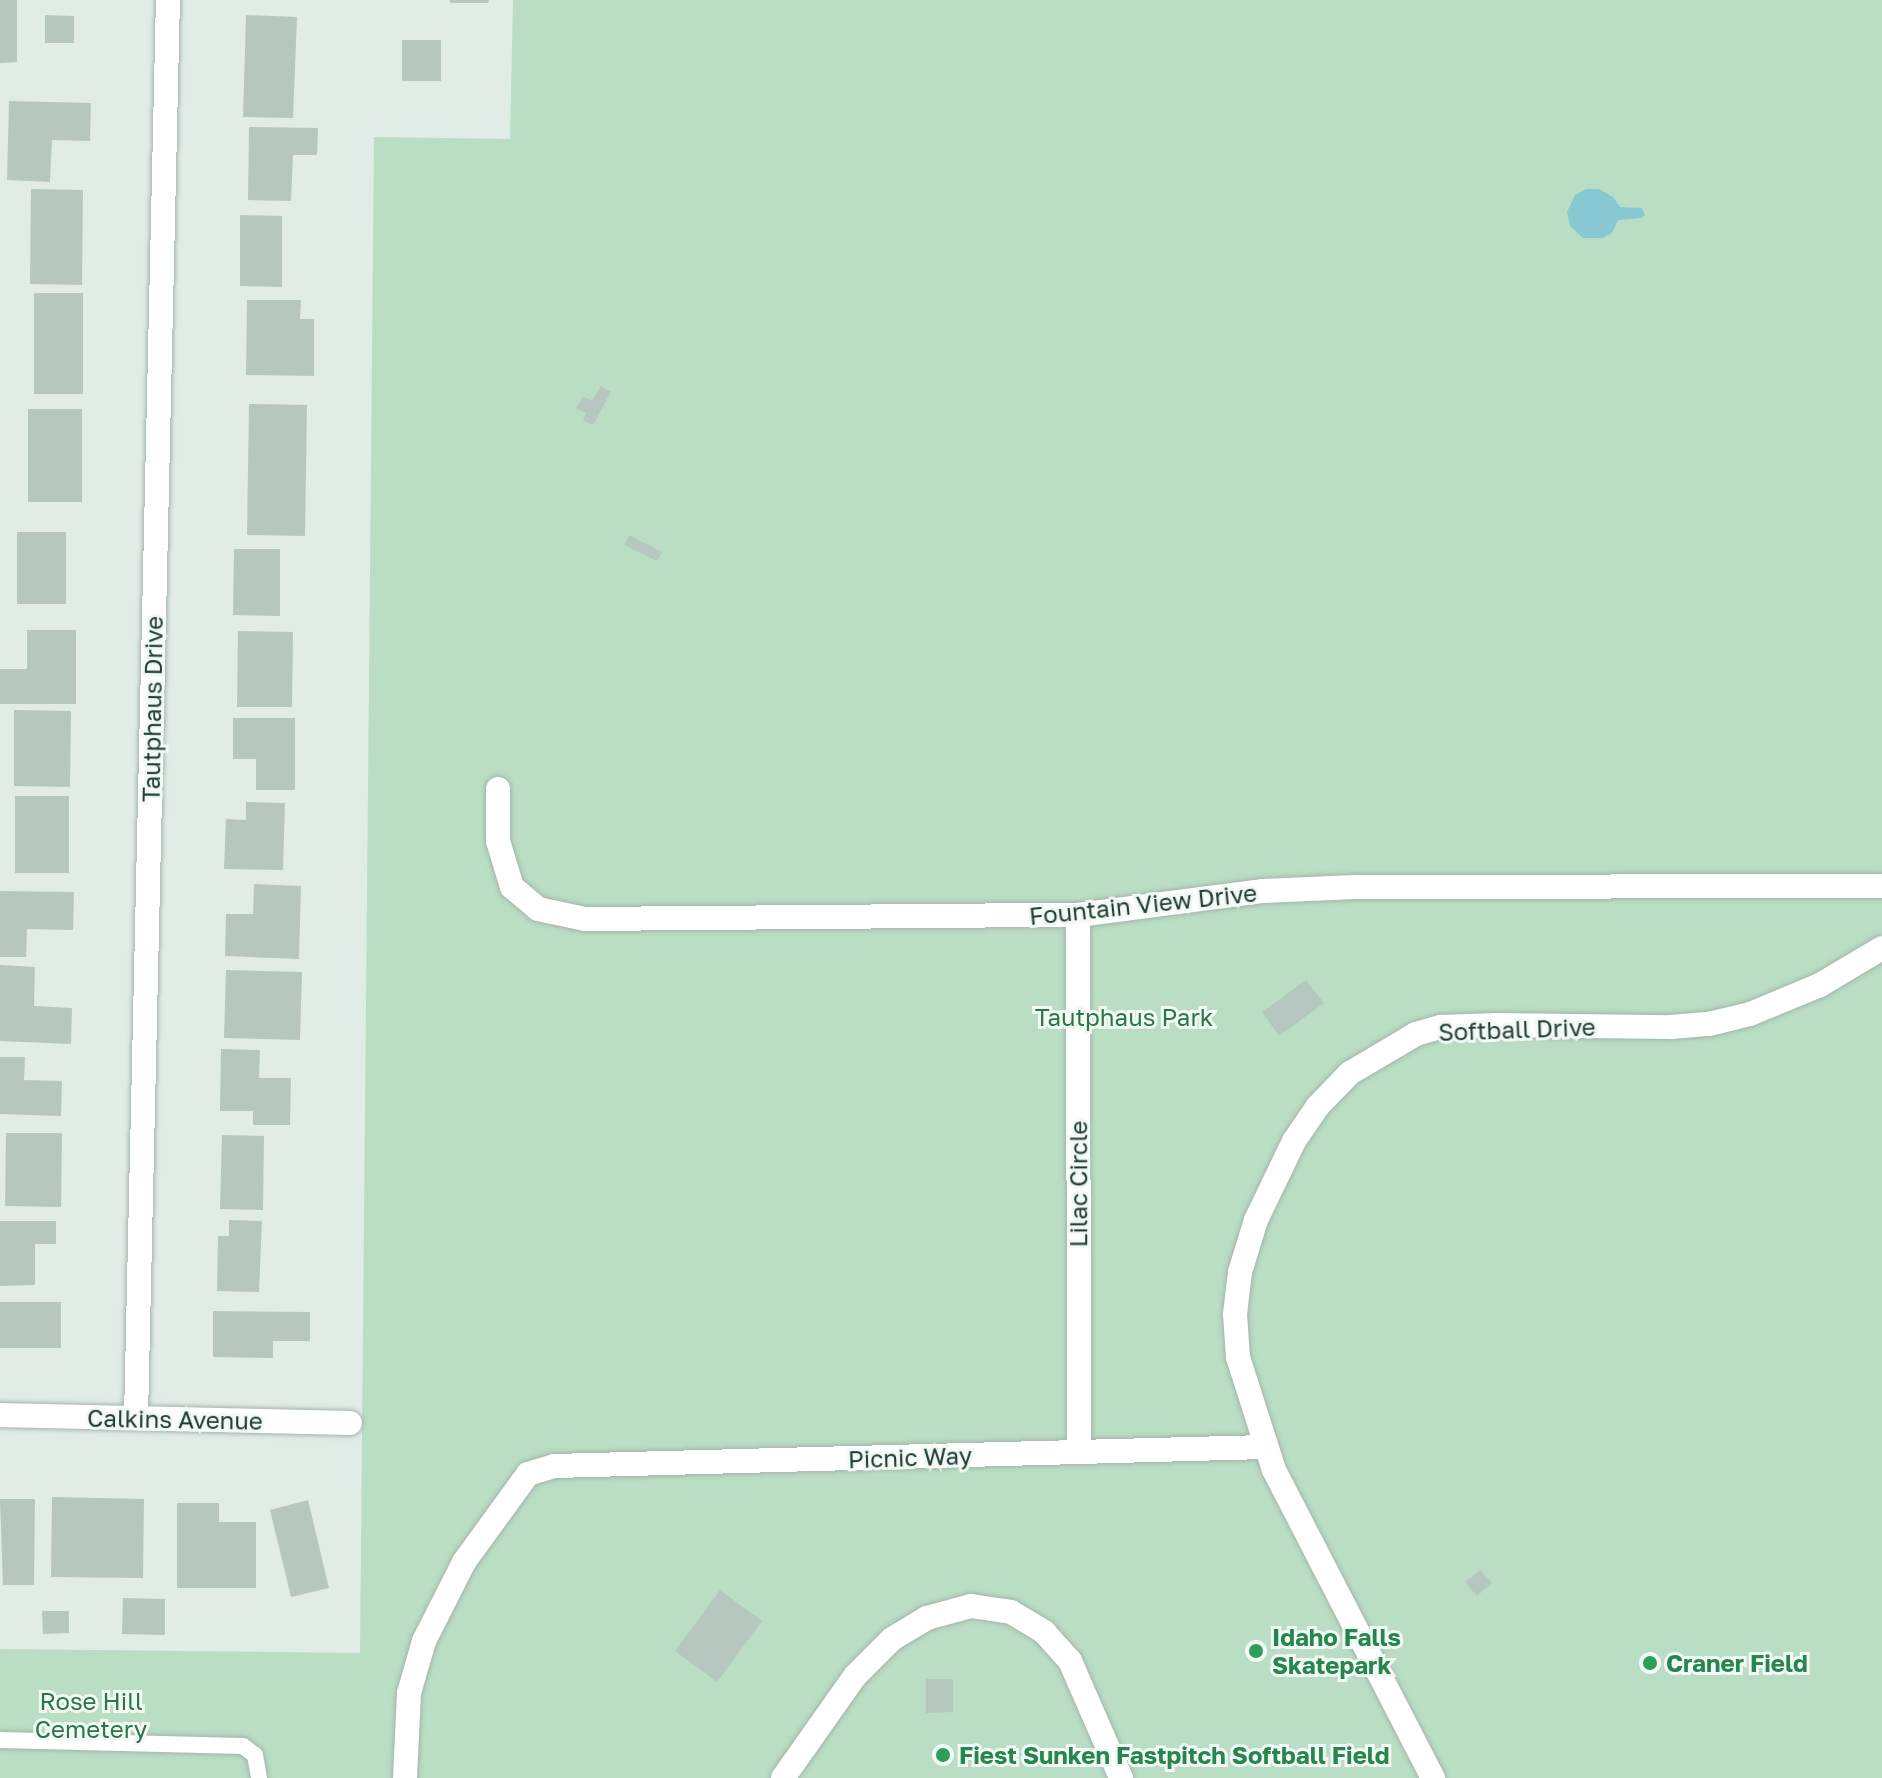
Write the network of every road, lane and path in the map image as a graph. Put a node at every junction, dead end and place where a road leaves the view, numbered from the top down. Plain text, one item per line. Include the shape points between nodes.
1 (168, 0) edge
2 (498, 789) dead end
3 (1882, 886) edge
4 (1078, 915) junction
5 (1882, 948) edge
6 (0, 1415) edge
7 (136, 1418) junction
8 (350, 1423) dead end
9 (1266, 1447) junction
10 (1079, 1452) junction
11 (0, 1740) edge
12 (259, 1778) edge
13 (405, 1778) edge
14 (783, 1778) edge
15 (1121, 1778) edge
16 (1433, 1778) edge

1 - 7 street, Tautphaus Drive
2 - 4 street, Fountain View Drive via 498,841 512,887 538,909 585,919
3 - 4 street, Fountain View Drive via 1355,887 1263,891
4 - 10 street, Lilac Circle
5 - 9 street, Softball Drive via 1820,985 1750,1014 1709,1024 1441,1027 1416,1034 1350,1073 1294,1141 1256,1220 1240,1272 1235,1314 1238,1357
6 - 7 street, Calkins Avenue
7 - 8 street, Calkins Avenue
9 - 10 street, Picnic Way
9 - 16 street, Softball Drive
10 - 13 street, Picnic Way via 554,1466 528,1474 464,1562 424,1641 409,1693
11 - 12 lane via 243,1746 255,1755
14 - 15 street via 855,1676 892,1639 927,1618 971,1606 1011,1612 1044,1632 1070,1661

